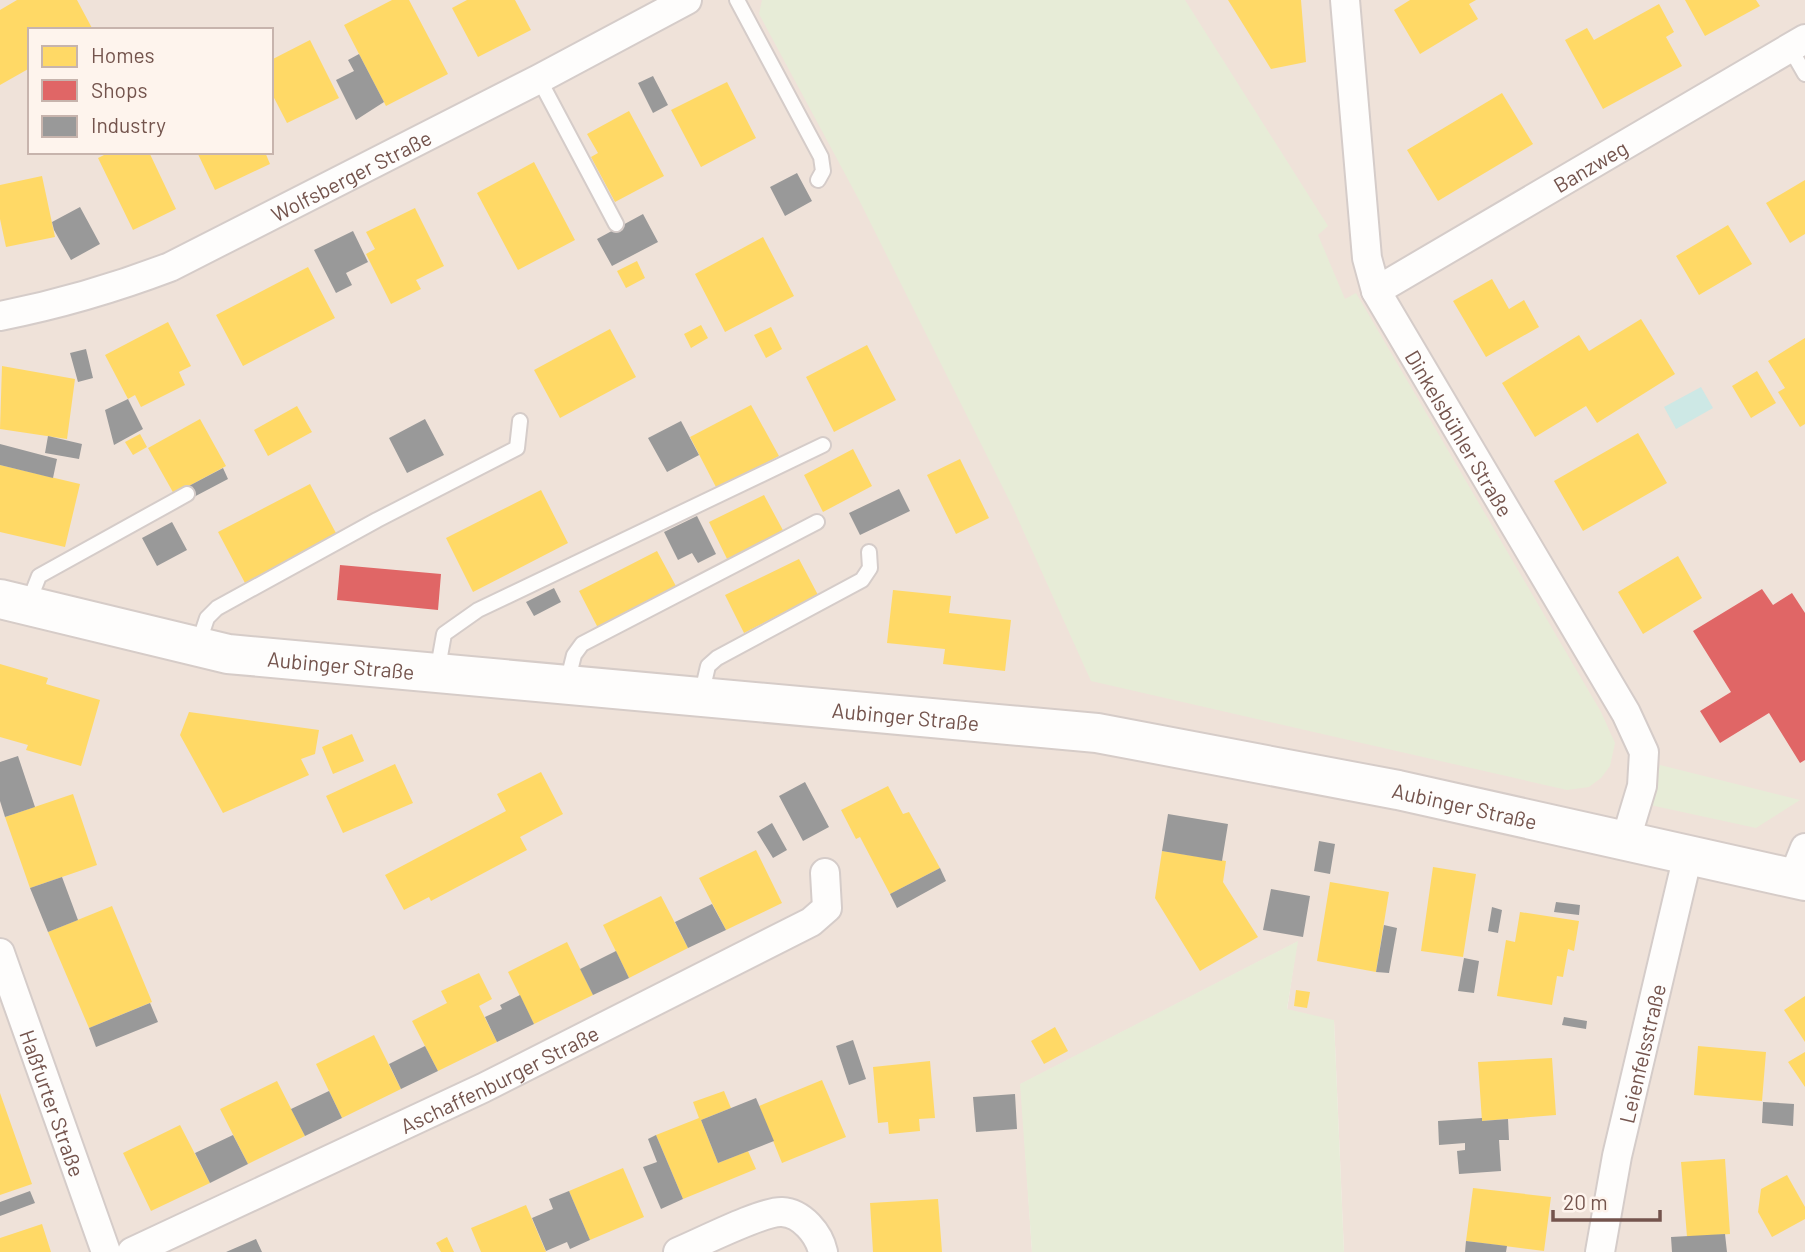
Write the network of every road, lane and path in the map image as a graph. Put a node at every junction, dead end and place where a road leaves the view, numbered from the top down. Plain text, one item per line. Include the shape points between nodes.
1 (687, 0) edge
2 (737, 0) edge
3 (1345, 0) edge
4 (1797, 44) edge
5 (1805, 74) edge
6 (539, 79) junction
7 (818, 180) dead end
8 (616, 224) dead end
9 (1376, 290) junction
10 (0, 316) edge
11 (520, 421) dead end
12 (824, 445) dead end
13 (187, 494) dead end
14 (817, 522) dead end
15 (869, 552) dead end
16 (14, 602) edge
17 (198, 646) junction
18 (437, 674) junction
19 (567, 685) junction
20 (701, 697) junction
21 (1626, 839) junction
22 (1688, 855) junction
23 (1801, 869) edge
24 (825, 873) dead end
25 (0, 953) edge
26 (106, 1252) edge
27 (132, 1252) edge
28 (678, 1252) edge
29 (823, 1252) edge
30 (1600, 1252) edge

1 - 6 street, Wolfsberger Straße
2 - 7 lane via 821,157 823,171
3 - 9 street, Dinkelsbühler Straße via 1367,258
4 - 5 lane
4 - 9 street, Banzweg
6 - 8 lane
6 - 10 street, Wolfsberger Straße via 170,268 59,305
9 - 21 street, Dinkelsbühler Straße via 1626,713 1644,752 1642,786
11 - 17 lane via 517,448 217,608 207,618
12 - 18 lane via 478,610 444,634
13 - 16 lane via 39,576
14 - 19 lane via 582,644 573,655
15 - 20 lane via 870,568 862,580 708,666
16 - 17 main road, Aubinger Straße
17 - 18 main road, Aubinger Straße via 228,654
18 - 19 main road, Aubinger Straße
19 - 20 main road, Aubinger Straße
20 - 21 main road, Aubinger Straße via 1097,733
21 - 22 main road, Aubinger Straße
22 - 23 main road, Aubinger Straße
22 - 30 street, Leienfelsstraße via 1617,1156
24 - 27 street, Aschaffenburger Straße via 827,908 811,922 483,1088
25 - 26 street, Haßfurter Straße
28 - 29 street via 783,1212 804,1221 820,1240

